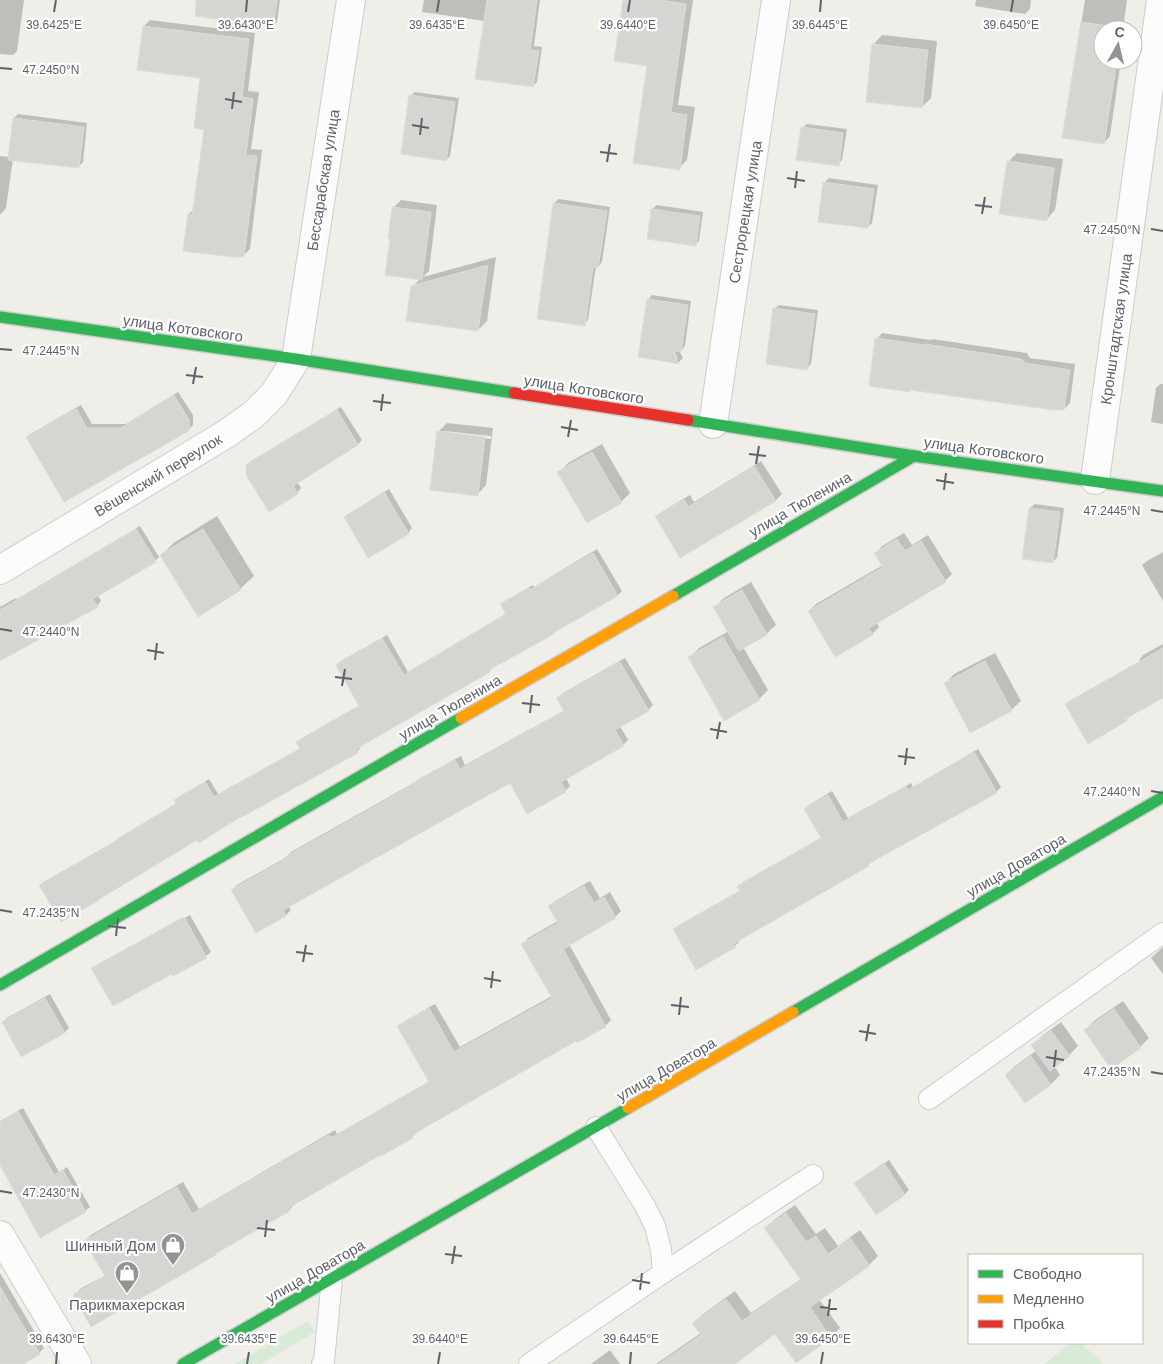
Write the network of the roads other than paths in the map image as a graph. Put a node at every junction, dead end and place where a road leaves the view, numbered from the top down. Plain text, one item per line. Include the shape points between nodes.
1 (351, 0) edge
2 (776, 0) edge
3 (1161, 0) edge
4 (0, 317) edge
5 (296, 359) junction
6 (713, 424) junction
7 (914, 456) junction
8 (1095, 480) junction
9 (1163, 491) edge
10 (0, 570) edge
11 (1163, 797) edge
12 (1163, 933) edge
13 (0, 985) edge
14 (928, 1099) dead end
15 (596, 1127) junction
16 (813, 1175) dead end
17 (0, 1235) edge
18 (663, 1273) junction
19 (332, 1278) junction
20 (77, 1364) edge
21 (183, 1364) edge
22 (322, 1364) edge
23 (529, 1364) edge

1 - 5 street, Бессарабская улица
2 - 6 street, Сестрорецкая улица
3 - 8 street, Кронштадтская улица
4 - 5 street, улица Котовского
5 - 6 street, улица Котовского
5 - 10 street, Вёшенский переулок via 274,394 233,430
6 - 7 street, улица Котовского
7 - 8 street, улица Котовского
7 - 13 street, улица Тюленина
8 - 9 street, улица Котовского
11 - 15 street, улица Доватора
12 - 14 lane
15 - 18 lane via 655,1226
15 - 19 street, улица Доватора
16 - 18 lane
17 - 20 street
18 - 23 lane
19 - 21 street, улица Доватора
19 - 22 lane

